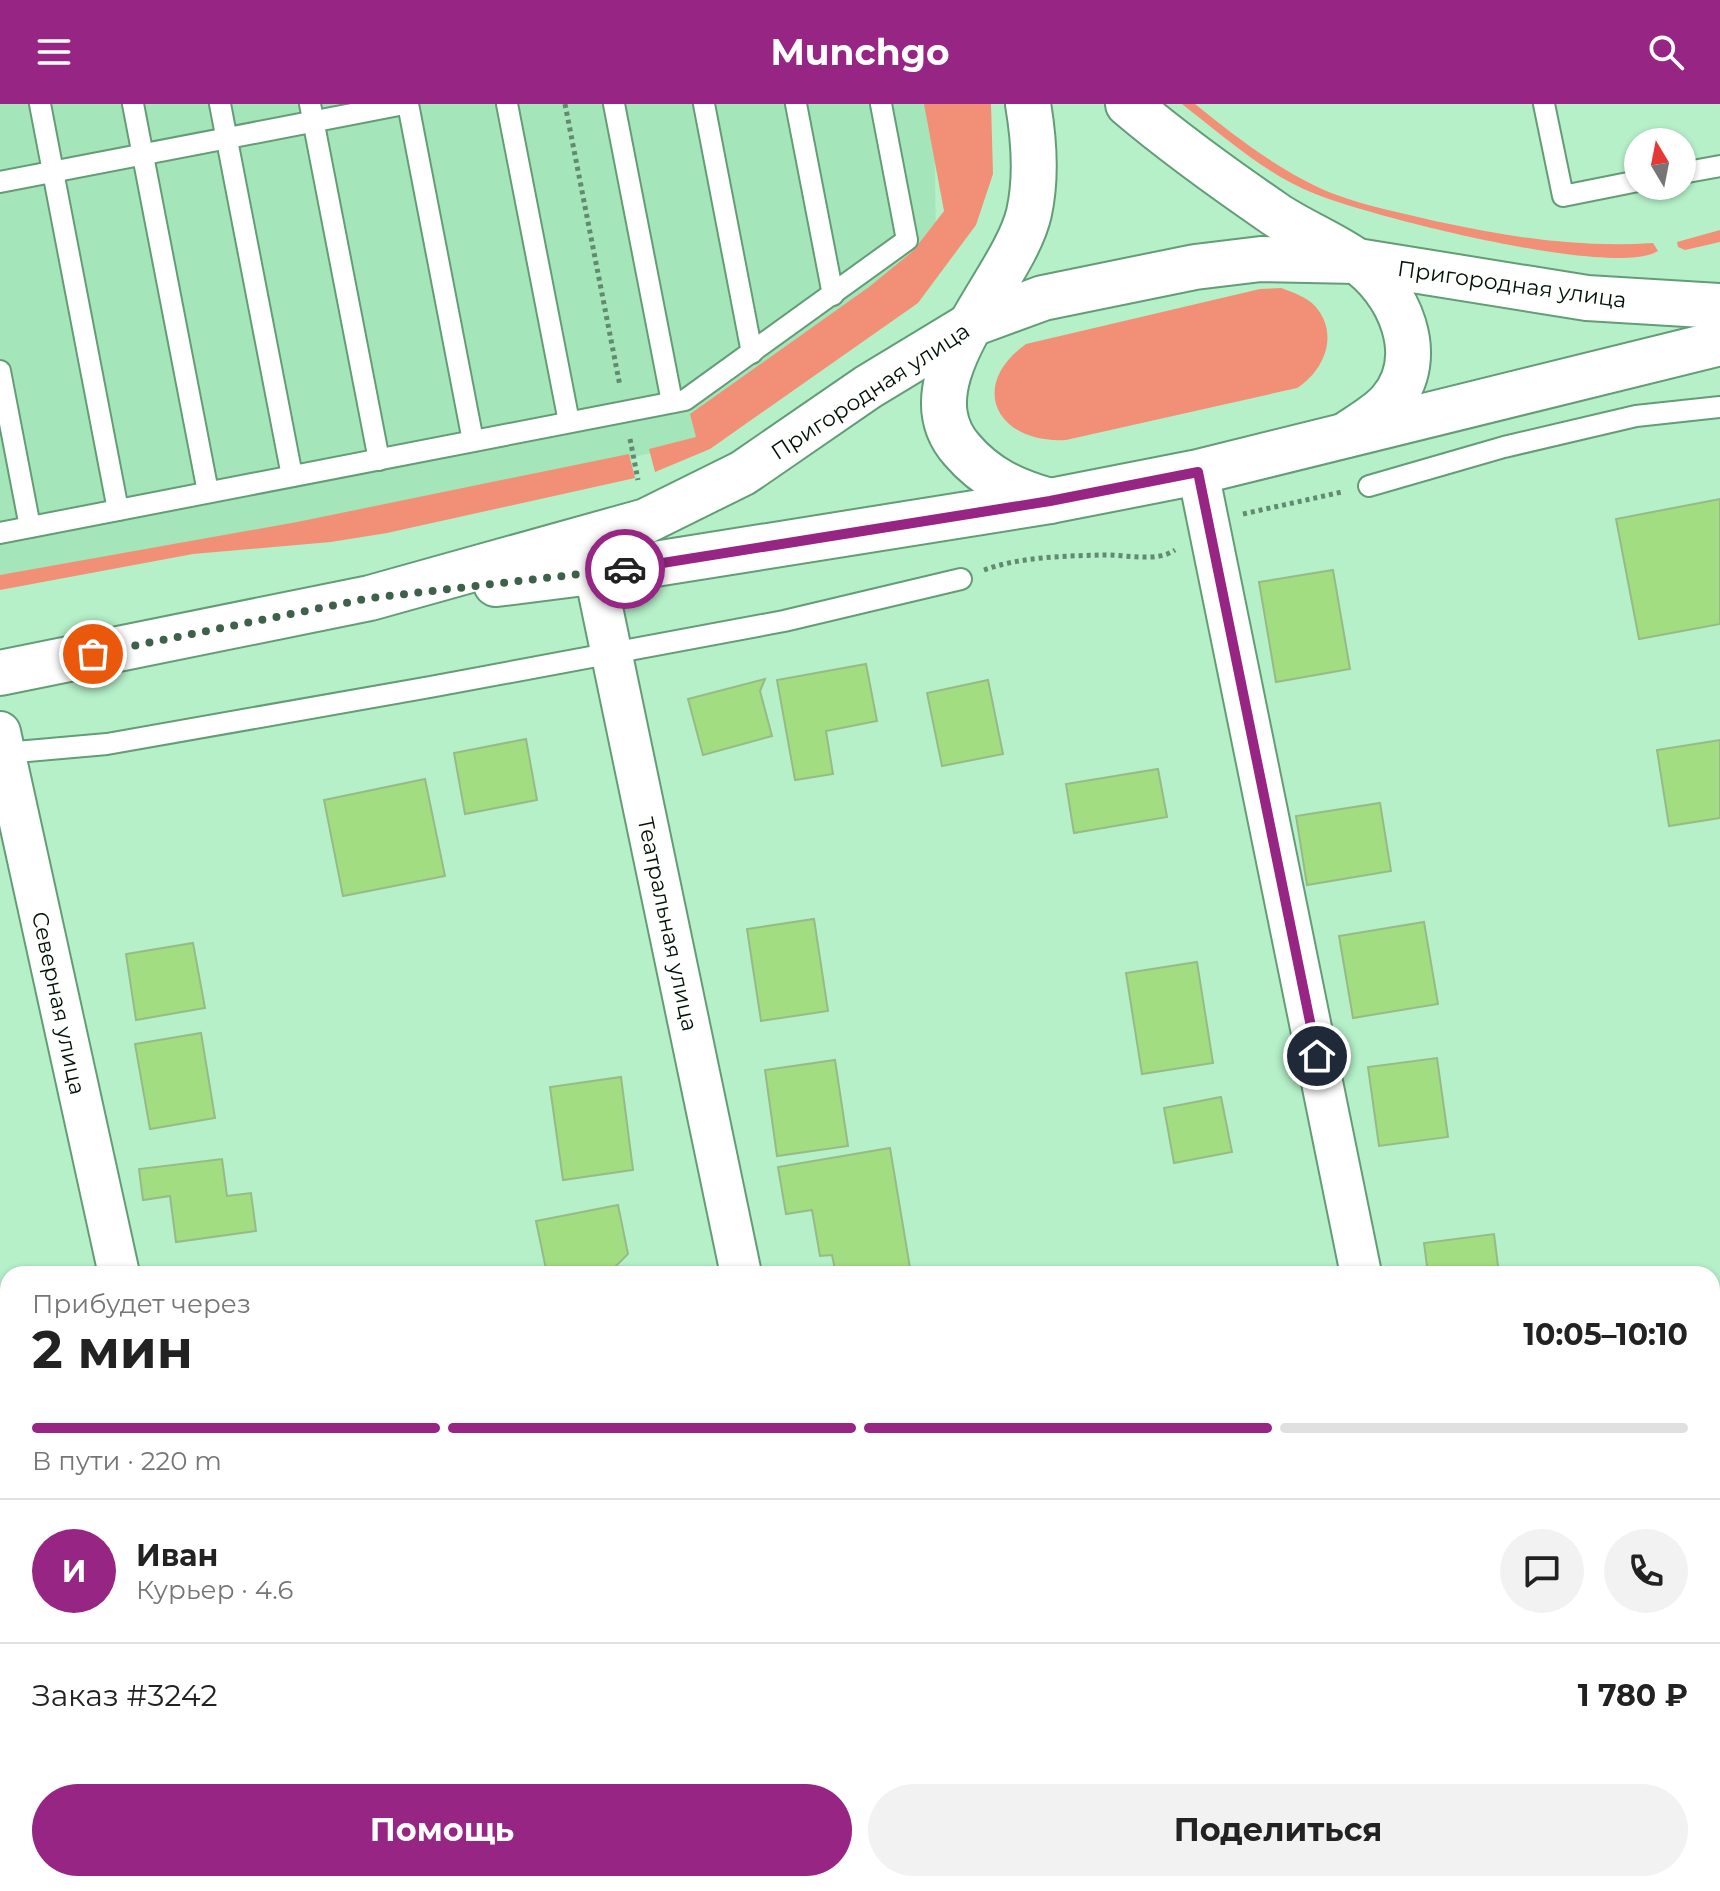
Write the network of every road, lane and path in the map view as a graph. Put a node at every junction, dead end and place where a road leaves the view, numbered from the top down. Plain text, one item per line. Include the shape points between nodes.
1 (40, 104) edge
2 (133, 104) edge
3 (220, 104) edge
4 (406, 104) edge
5 (507, 104) edge
6 (565, 104) edge
7 (614, 104) edge
8 (704, 104) edge
9 (796, 104) edge
10 (881, 104) edge
11 (1028, 104) edge
12 (1128, 104) edge
13 (1544, 104) edge
14 (312, 113) edge
15 (227, 139) junction
16 (142, 155) junction
17 (1720, 166) edge
18 (1696, 170) edge
19 (53, 172) junction
20 (0, 182) edge
21 (1624, 184) edge
22 (1357, 261) junction
23 (833, 295) junction
24 (1720, 306) edge
25 (972, 324) junction
26 (1720, 343) edge
27 (752, 353) junction
28 (0, 371) edge
29 (672, 402) junction
30 (1720, 407) edge
31 (625, 411) junction
32 (569, 422) junction
33 (1346, 435) junction
34 (473, 441) junction
35 (379, 460) junction
36 (1198, 472) junction
37 (292, 476) junction
38 (1369, 486) joint
39 (208, 492) junction
40 (1050, 501) junction
41 (118, 510) junction
42 (646, 521) junction
43 (1209, 526) junction
44 (30, 527) junction
45 (0, 533) edge
46 (595, 574) junction
47 (961, 579) joint
48 (370, 598) junction
49 (612, 651) junction
50 (0, 673) edge
51 (2, 747) edge
52 (117, 1266) edge
53 (739, 1266) edge
54 (1359, 1266) edge

1 - 19 lane
2 - 16 lane
3 - 15 lane
4 - 14 lane
4 - 34 lane
5 - 32 lane
6 - 31 path
7 - 29 lane
8 - 27 lane
9 - 23 lane
10 - 23 lane via 907,240
11 - 25 main road via 1035,143 1029,214
12 - 22 main road via 1267,208
13 - 21 lane via 1563,196
14 - 15 lane
14 - 35 lane
15 - 16 lane
15 - 37 lane
16 - 19 lane
16 - 39 lane
17 - 18 lane
19 - 20 lane
19 - 41 lane
22 - 24 main road, Пригородная улица via 1587,298
22 - 25 main road, Пригородная улица via 1261,259 1195,267 1043,298
22 - 33 main road via 1390,295 1404,322 1409,364 1391,401
23 - 27 lane
25 - 40 main road via 951,362 943,401 950,437 972,462 1009,489
25 - 42 main road, Пригородная улица via 743,473
26 - 33 main road, Пригородная улица
27 - 29 lane via 685,400
28 - 44 lane
29 - 31 lane
30 - 38 lane via 1636,416
31 - 32 lane
31 - 42 path
32 - 34 lane
33 - 36 main road, Пригородная улица
34 - 35 lane
35 - 37 lane
36 - 40 main road, Пригородная улица
36 - 43 street
37 - 39 lane
38 - 43 path via 1235,515
39 - 41 lane
40 - 46 main road, Пригородная улица
41 - 44 lane
42 - 48 main road, Пригородная улица
43 - 47 path via 1166,556 1006,562
43 - 54 street
44 - 45 lane
46 - 48 main road, Пригородная улица
46 - 49 street, Театральная улица
47 - 49 lane via 784,621
48 - 50 main road, Пригородная улица
49 - 51 lane via 107,744
49 - 53 street, Театральная улица
51 - 52 street, Северная улица

